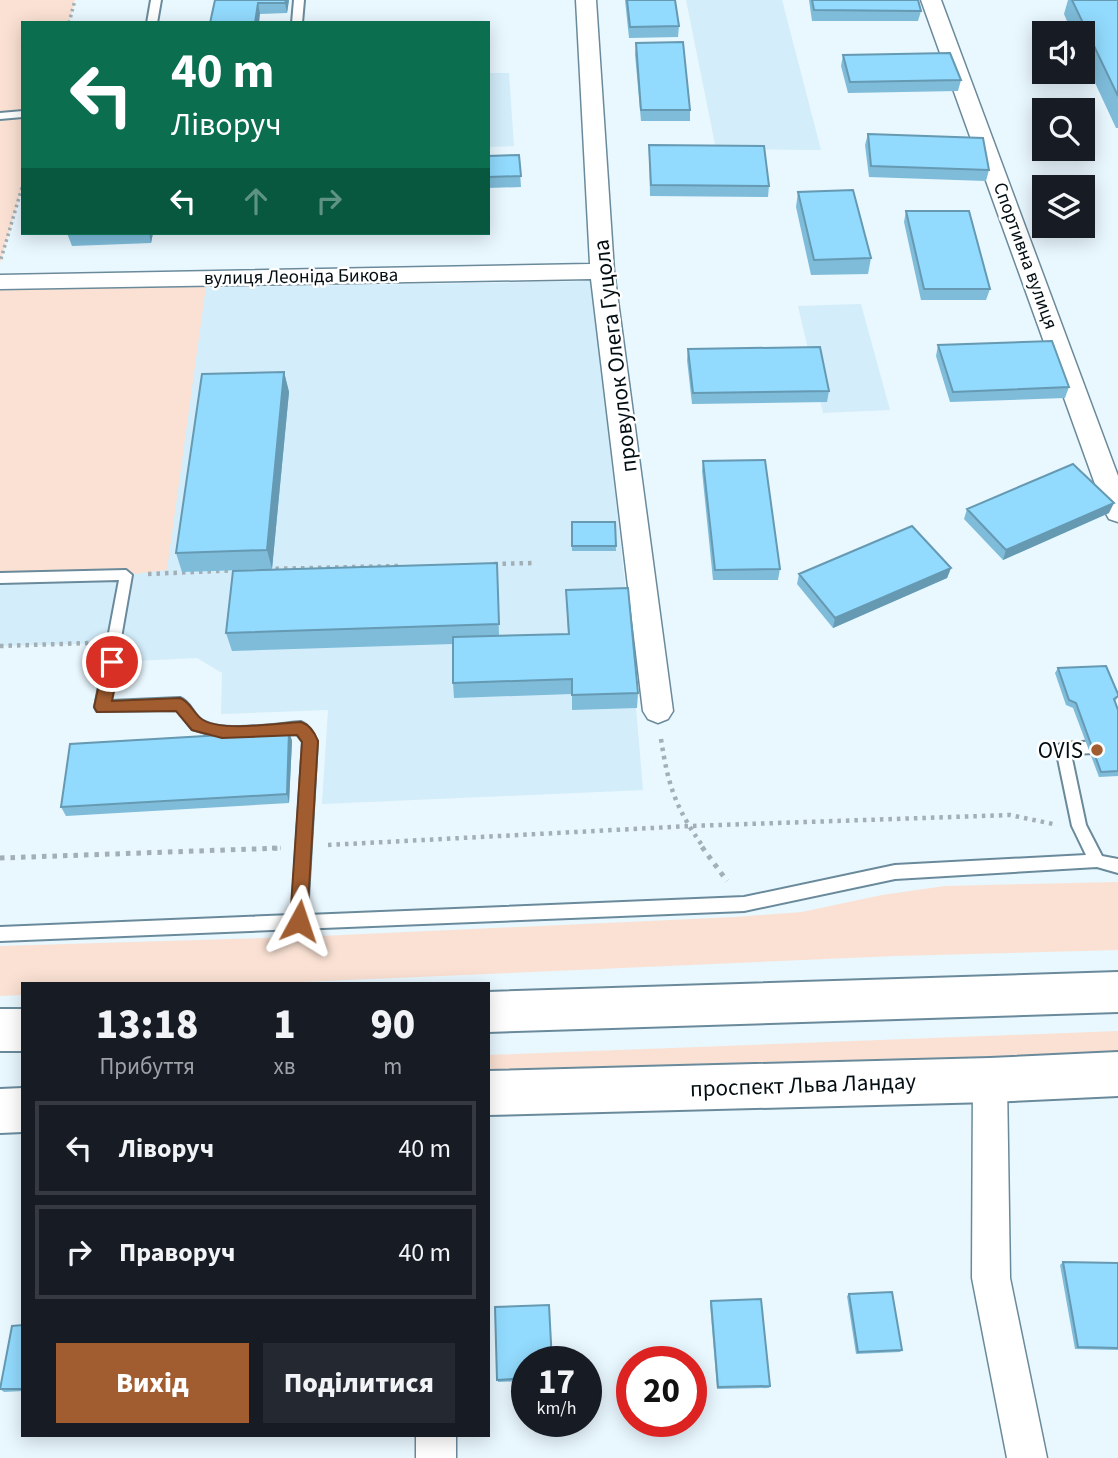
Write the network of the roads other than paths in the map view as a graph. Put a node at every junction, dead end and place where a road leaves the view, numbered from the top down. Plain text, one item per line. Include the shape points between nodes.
1 (156, 0) edge
2 (299, 0) edge
3 (586, 0) edge
4 (931, 0) edge
5 (152, 21) edge
6 (297, 21) edge
7 (21, 114) edge
8 (0, 116) edge
9 (602, 271) junction
10 (0, 282) edge
11 (1118, 512) edge
12 (0, 578) edge
13 (658, 711) road end
14 (1118, 746) edge
15 (1097, 861) junction
16 (1118, 866) edge
17 (299, 921) junction
18 (0, 934) edge
19 (1118, 992) edge
20 (490, 1012) edge
21 (0, 1030) edge
22 (21, 1030) edge
23 (1118, 1074) edge
24 (990, 1080) junction
25 (490, 1093) edge
26 (21, 1110) edge
27 (0, 1111) edge
28 (436, 1437) edge
29 (436, 1458) edge
30 (1027, 1458) edge

1 - 5 lane
2 - 6 lane
3 - 9 street, провулок Олега Гуцола
4 - 11 street, Спортивна вулиця
7 - 8 lane
9 - 10 street, вулиця Леоніда Бикова
9 - 13 street, провулок Олега Гуцола
12 - 17 lane via 126,575 102,707 180,704 197,725 222,732 301,728 310,741
14 - 15 lane via 1063,748 1079,826
15 - 16 lane
15 - 17 lane via 895,872 744,904
17 - 18 lane
19 - 20 main road
21 - 22 main road
23 - 24 main road, проспект Льва Ландау
24 - 25 main road, проспект Льва Ландау
24 - 30 street via 990,1278
26 - 27 main road
28 - 29 street

